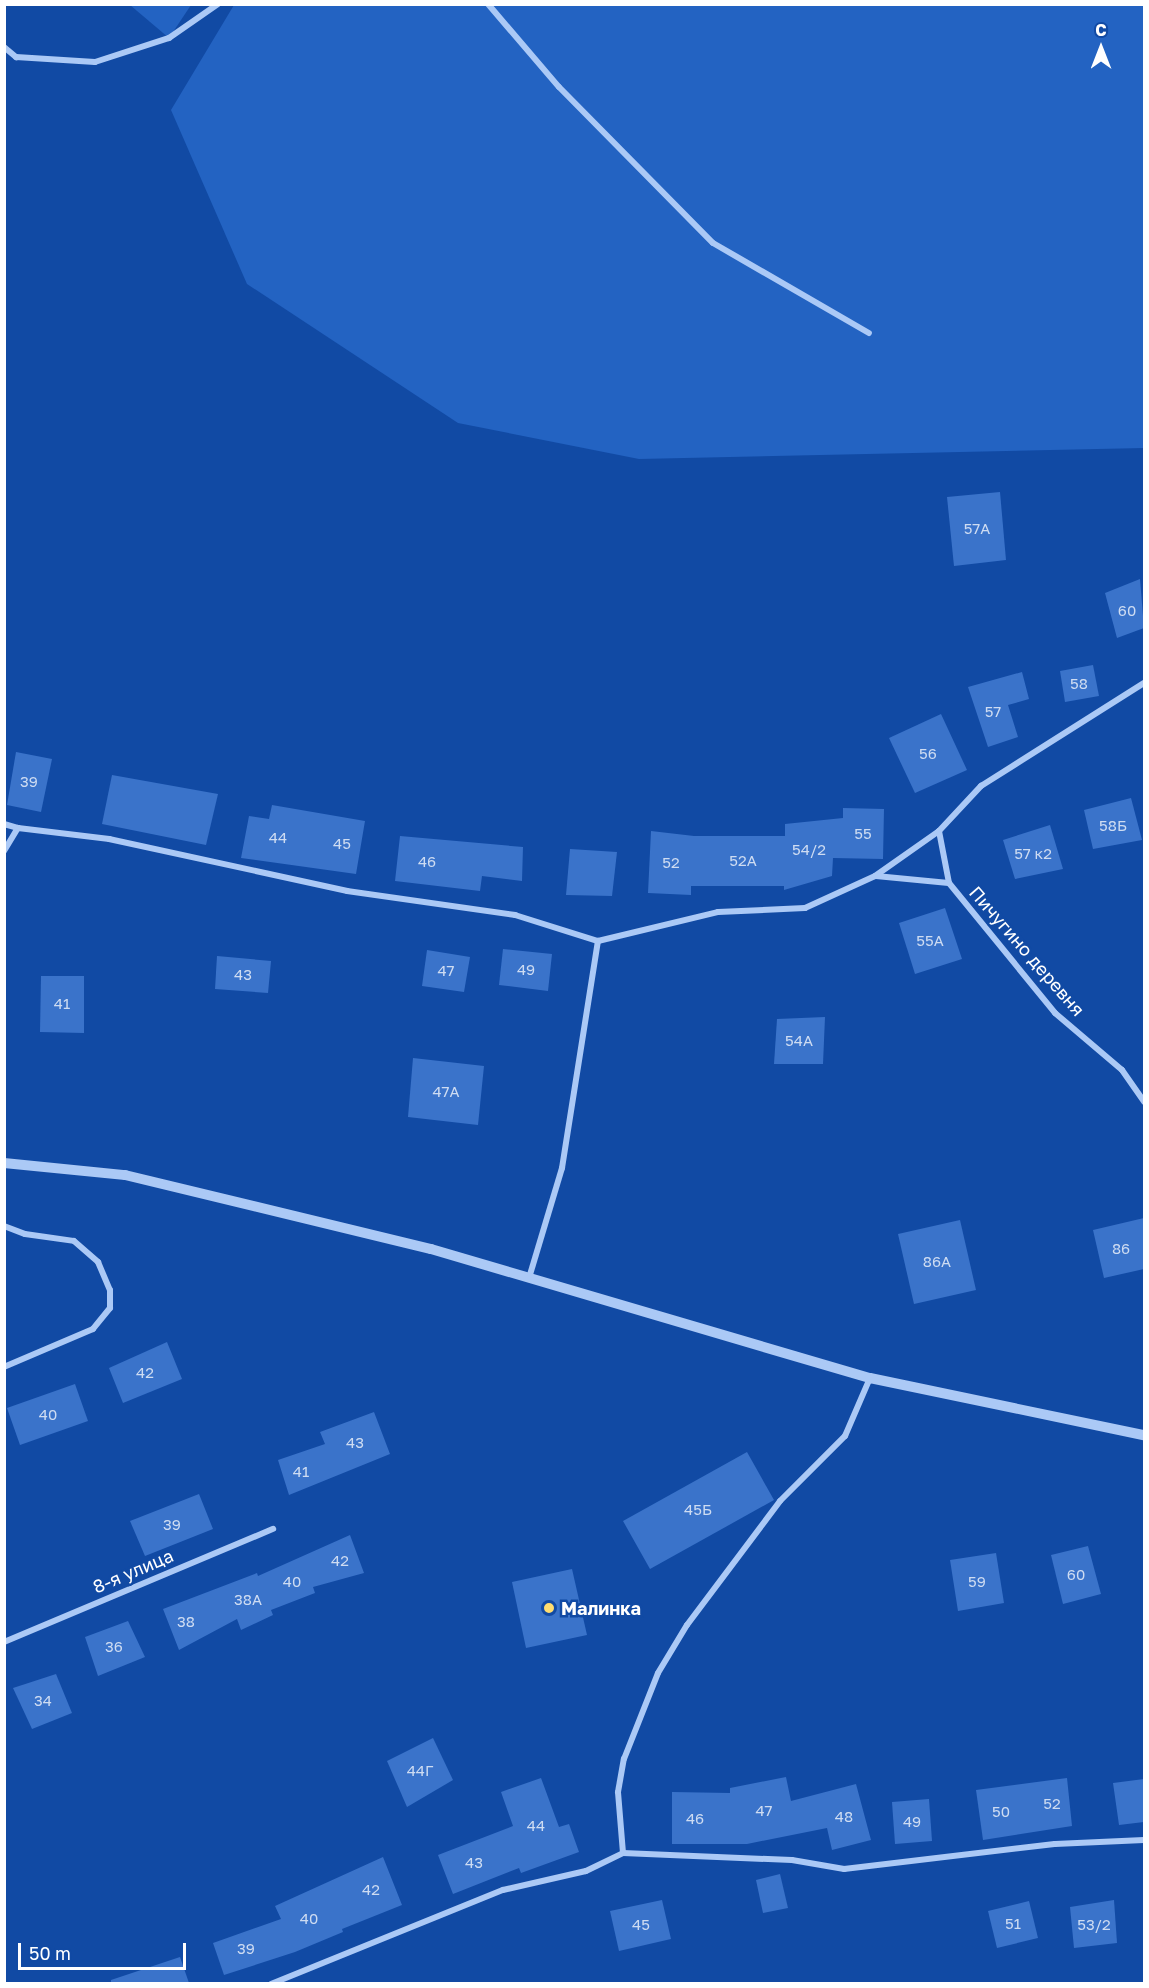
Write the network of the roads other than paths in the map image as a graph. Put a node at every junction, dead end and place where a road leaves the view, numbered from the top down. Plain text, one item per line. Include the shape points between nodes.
1 (219, 4) edge
2 (488, 4) edge
3 (4, 47) edge
4 (869, 333) dead end
5 (1144, 683) edge
6 (4, 824) edge
7 (18, 828) junction
8 (939, 831) junction
9 (4, 851) edge
10 (875, 876) junction
11 (949, 883) junction
12 (598, 940) junction
13 (1144, 1102) edge
14 (4, 1163) edge
15 (4, 1226) edge
16 (529, 1278) junction
17 (4, 1367) edge
18 (870, 1378) junction
19 (1144, 1435) edge
20 (273, 1529) dead end
21 (4, 1642) edge
22 (1144, 1840) edge
23 (623, 1853) junction
24 (271, 1983) edge

1 - 3 street via 169,38 95,62 16,57
2 - 4 street via 559,87 713,243
5 - 8 street via 981,786
6 - 7 street
7 - 9 street
7 - 12 street via 109,839 346,891 515,915
8 - 10 street
8 - 11 street, Пичугино деревня
10 - 11 street
10 - 12 street via 805,908 718,912
11 - 13 street, Пичугино деревня via 1054,1012 1122,1070
12 - 16 street via 562,1168
14 - 16 street via 125,1175 431,1249
15 - 17 street via 25,1234 74,1241 91,1253 110,1290 110,1308 93,1329
16 - 18 street
18 - 19 street
18 - 23 street via 845,1436 780,1501 687,1624 658,1673 624,1759 618,1792
20 - 21 street, 8-я улица
22 - 23 street via 1055,1844 844,1869 792,1860
23 - 24 street via 586,1871 503,1890

